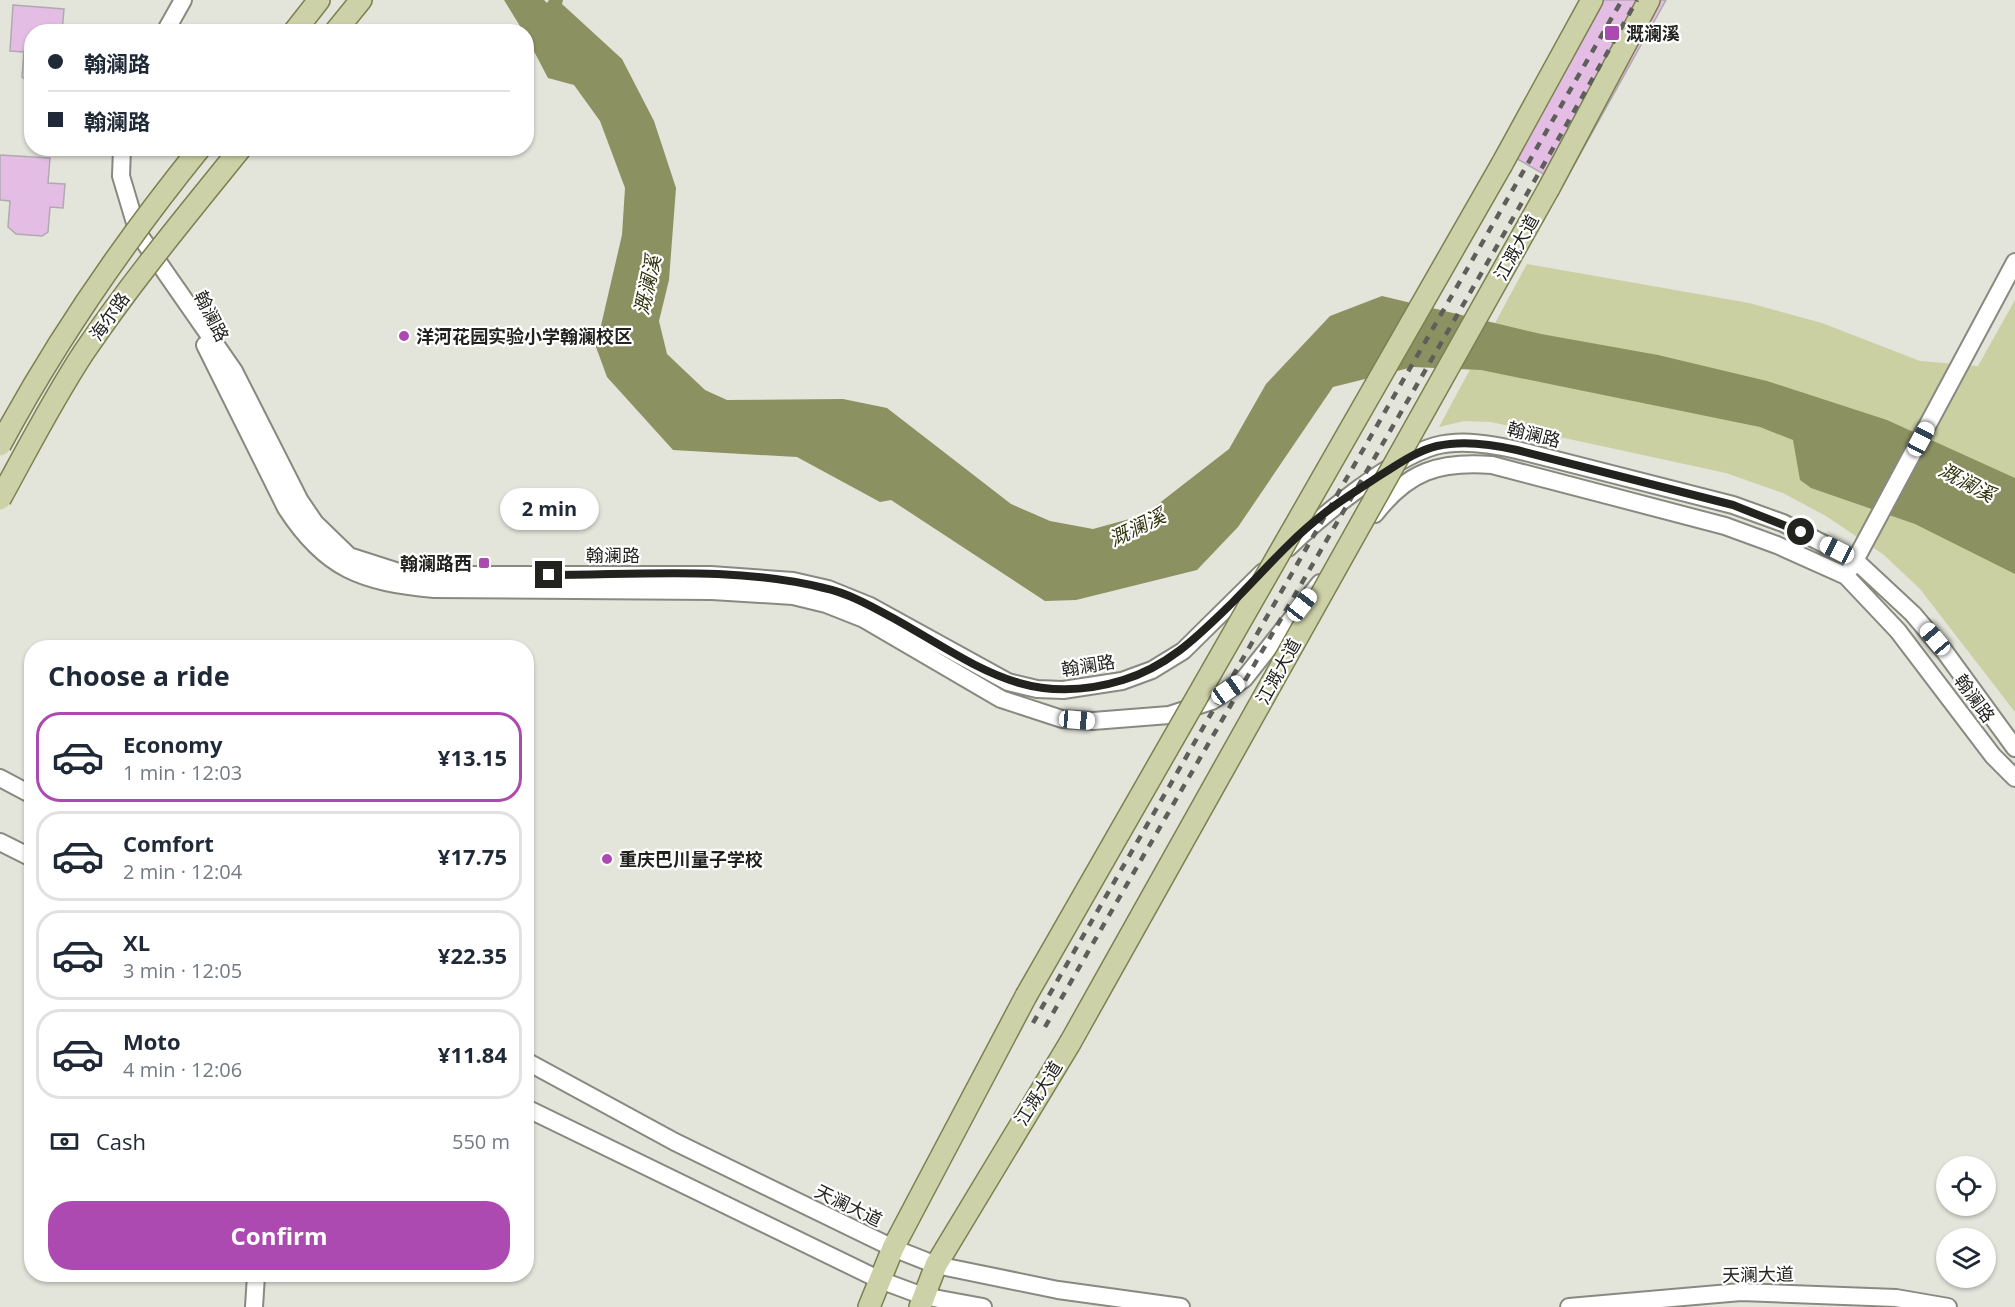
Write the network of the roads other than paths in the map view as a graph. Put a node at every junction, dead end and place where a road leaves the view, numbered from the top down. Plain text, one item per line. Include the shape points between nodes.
1 (183, 0) edge
2 (320, 0) edge
3 (361, 0) edge
4 (1592, 0) edge
5 (1649, 0) edge
6 (170, 24) edge
7 (300, 24) edge
8 (342, 24) edge
9 (122, 156) edge
10 (194, 156) edge
11 (235, 156) edge
12 (2015, 262) edge
13 (176, 288) junction
14 (0, 445) edge
15 (0, 499) edge
16 (1855, 560) junction
17 (1846, 576) junction
18 (2015, 748) edge
19 (0, 778) edge
20 (2015, 778) edge
21 (24, 791) edge
22 (0, 842) edge
23 (24, 854) edge
24 (534, 1065) edge
25 (534, 1112) edge
26 (893, 1248) junction
27 (936, 1265) junction
28 (880, 1280) junction
29 (256, 1282) edge
30 (921, 1302) edge
31 (254, 1307) edge
32 (869, 1307) edge
33 (983, 1307) edge
34 (1181, 1307) edge
35 (1569, 1307) edge
36 (1948, 1307) edge

1 - 6 street
2 - 7 main road
3 - 8 main road
4 - 26 main road, bridge via 1026,996
5 - 27 main road, 江溉大道, bridge via 1549,188 1070,1042
9 - 13 street via 121,177 138,233
10 - 14 main road, 海尔路, bridge via 80,310
11 - 15 main road, 海尔路, bridge via 84,352
12 - 16 street
13 - 16 street, 翰澜路 via 234,371 300,501 330,541 349,556 399,572 432,575 711,575 793,581 828,589 870,606 1008,682 1037,689 1089,688 1122,681 1183,651 1320,516 1405,460 1435,446 1493,444 1733,505 1783,523
13 - 17 street, 翰澜路 via 286,508 319,550 342,567 398,586 434,589 722,591 793,596 864,620 1001,699 1062,719 1093,722 1160,716 1212,701 1244,679 1389,495 1412,477 1441,465 1492,465 1725,526
16 - 17 street
16 - 18 street, 翰澜路 via 1913,614 1946,652
17 - 20 street, 翰澜路 via 1898,631 1993,756
19 - 21 street
22 - 23 street
24 - 26 street, 天澜大道 via 675,1142
25 - 28 street
26 - 27 street, 天澜大道
26 - 28 main road
27 - 30 main road, 江溉大道
27 - 34 street, 天澜大道 via 1058,1290
28 - 30 street
28 - 32 main road
29 - 31 street
30 - 33 street
35 - 36 street, 天澜大道 via 1741,1292 1896,1298

